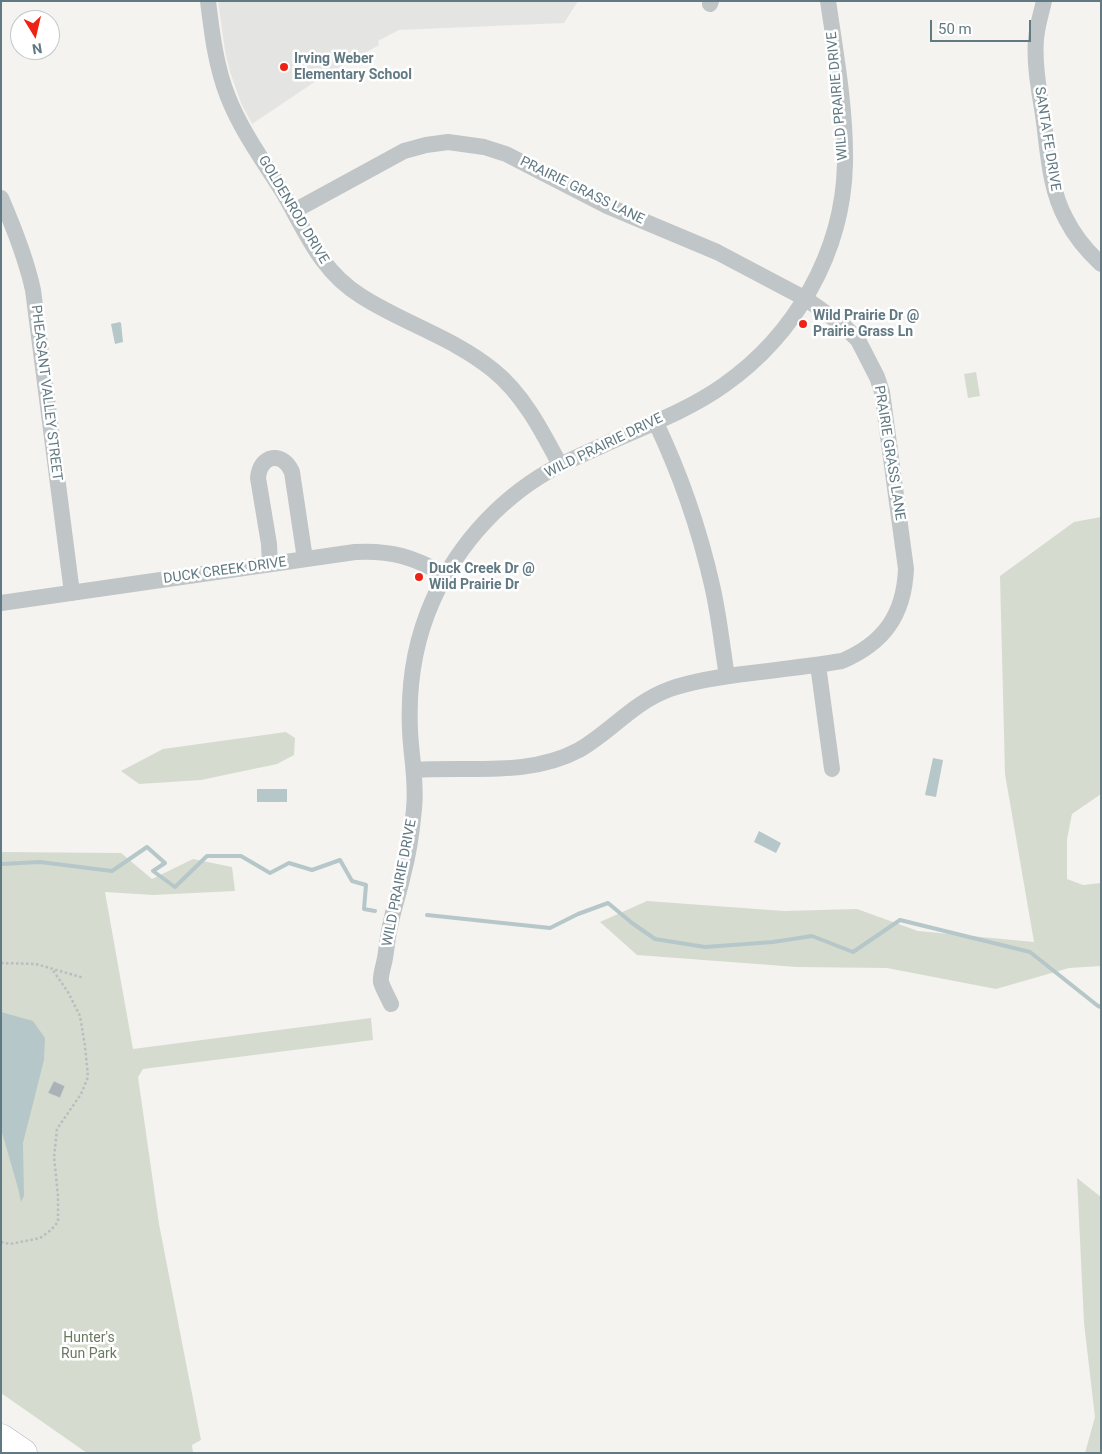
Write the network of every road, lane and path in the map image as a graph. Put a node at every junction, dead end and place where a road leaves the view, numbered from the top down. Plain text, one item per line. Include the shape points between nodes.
1 (208, 1) edge
2 (828, 1) edge
3 (1044, 1) edge
4 (1, 198) edge
5 (294, 211) junction
6 (1101, 264) edge
7 (806, 299) junction
8 (655, 421) junction
9 (560, 465) junction
10 (305, 559) junction
11 (270, 564) junction
12 (445, 575) junction
13 (72, 593) junction
14 (1, 603) edge
15 (818, 665) junction
16 (727, 676) junction
17 (832, 769) dead end
18 (415, 770) junction
19 (1, 963) edge
20 (52, 969) junction
21 (84, 978) dead end
22 (391, 1004) dead end
23 (1, 1242) edge
24 (1, 1438) edge
25 (23, 1453) edge

1 - 5 street, GOLDENROD DRIVE via 218,64 227,96 237,119
2 - 7 street, WILD PRAIRIE DRIVE via 841,91 845,167 837,224
3 - 6 street, SANTA FE DRIVE via 1036,39 1036,63 1052,180 1065,219 1080,243
4 - 13 street, PHEASANT VALLEY STREET via 18,238 33,290
5 - 7 street, PRAIRIE GRASS LANE via 404,151 448,142 484,146 605,205 717,252
5 - 9 street, GOLDENROD DRIVE via 317,254 344,284 469,353 514,390
7 - 8 street, WILD PRAIRIE DRIVE via 787,326 747,368 691,405
7 - 15 street, PRAIRIE GRASS LANE via 858,340 877,376 882,392 906,569 902,602 885,632 859,654
8 - 9 street, WILD PRAIRIE DRIVE
8 - 16 street via 685,492 701,542
9 - 12 street, WILD PRAIRIE DRIVE via 508,499 485,520
10 - 11 street, DUCK CREEK DRIVE
10 - 11 street via 292,472 281,459 272,458 259,468 258,478
10 - 12 street, DUCK CREEK DRIVE via 377,551 419,561
11 - 13 street, DUCK CREEK DRIVE
12 - 18 street, WILD PRAIRIE DRIVE via 421,631 412,671 409,702
13 - 14 street, DUCK CREEK DRIVE
15 - 16 street, PRAIRIE GRASS LANE
15 - 17 street
16 - 18 street, PRAIRIE GRASS LANE via 671,689 652,697 632,709 598,738 560,759 520,768
18 - 22 street, WILD PRAIRIE DRIVE via 410,839 390,923 381,981
19 - 20 path via 36,964
20 - 21 path
20 - 23 path via 80,1016 88,1076 81,1094 57,1129 54,1157 58,1222 40,1238 10,1244
24 - 25 highway

